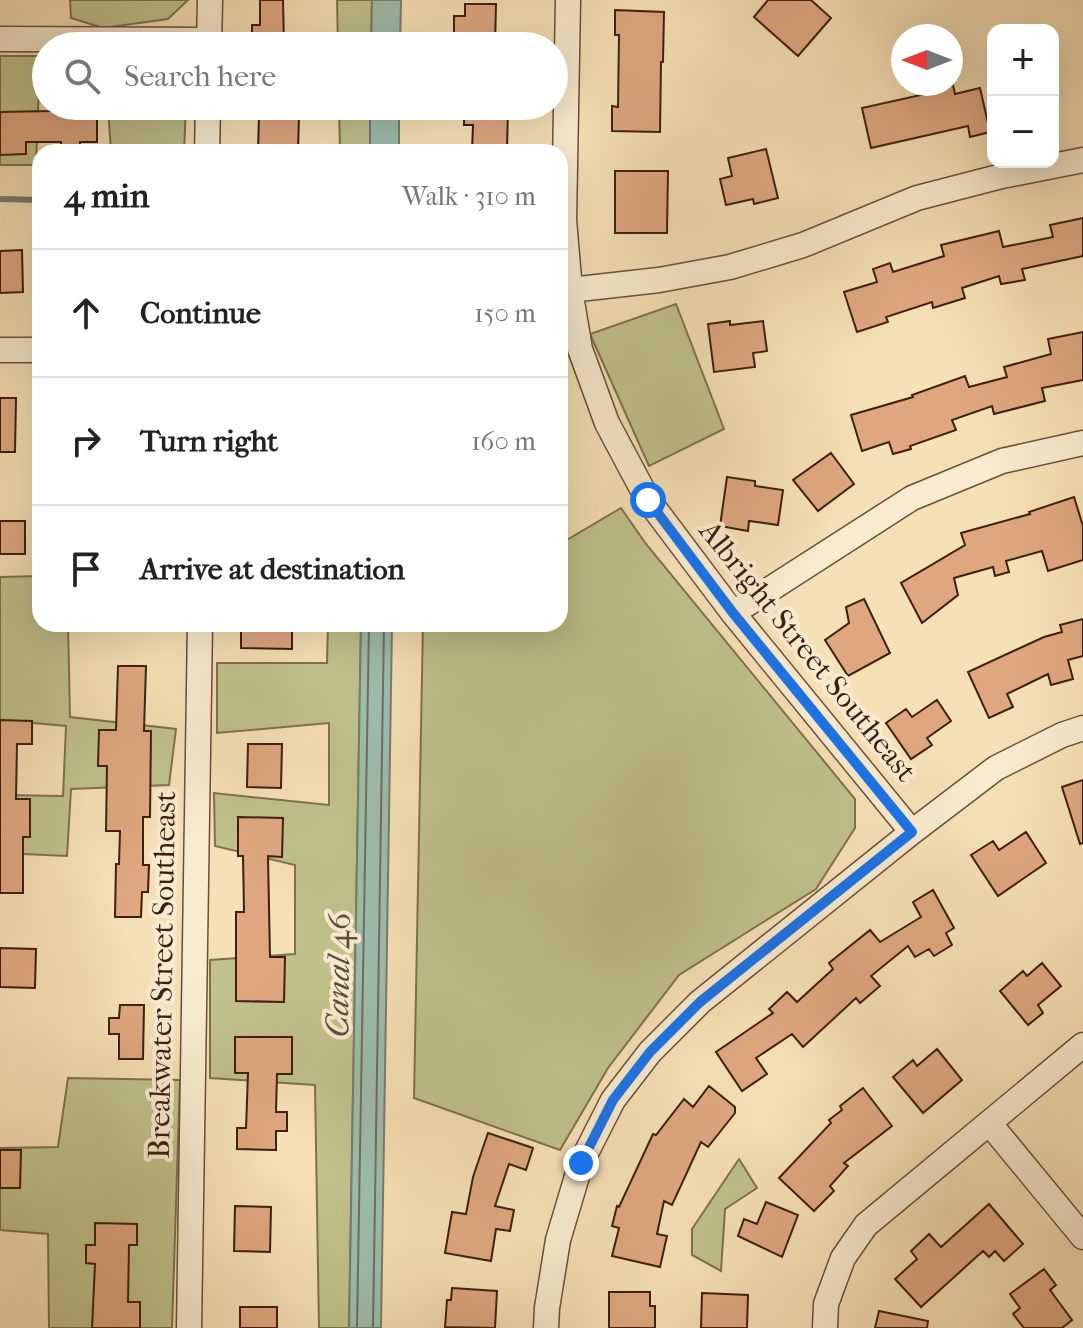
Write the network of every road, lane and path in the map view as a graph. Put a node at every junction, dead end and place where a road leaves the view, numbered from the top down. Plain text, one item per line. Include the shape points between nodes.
1 (210, 0) edge
2 (568, 0) edge
3 (209, 32) edge
4 (567, 32) edge
5 (0, 39) edge
6 (32, 40) edge
7 (208, 120) edge
8 (566, 120) edge
9 (207, 144) edge
10 (565, 144) edge
11 (1083, 160) edge
12 (568, 267) edge
13 (570, 290) junction
14 (0, 350) edge
15 (32, 350) edge
16 (1083, 443) edge
17 (733, 613) junction
18 (200, 632) edge
19 (1083, 728) edge
20 (912, 832) junction
21 (1083, 1045) edge
22 (990, 1124) junction
23 (1083, 1237) edge
24 (189, 1328) edge
25 (546, 1328) edge
26 (825, 1328) edge

1 - 3 street
2 - 4 street, Albright Street Southeast
5 - 6 street
7 - 9 street
8 - 10 street, Albright Street Southeast
11 - 13 street via 917,198 803,245 730,267
12 - 13 street, Albright Street Southeast
13 - 17 street, Albright Street Southeast via 580,349 607,423 648,500
14 - 15 street
16 - 17 street via 1002,461 912,498
17 - 20 street, Albright Street Southeast
18 - 24 street, Breakwater Street Southeast
19 - 20 street via 996,768
20 - 25 street via 700,1002 650,1052 613,1100 581,1163 558,1240
21 - 22 street
22 - 23 street
22 - 26 street via 866,1225 843,1258 826,1304

